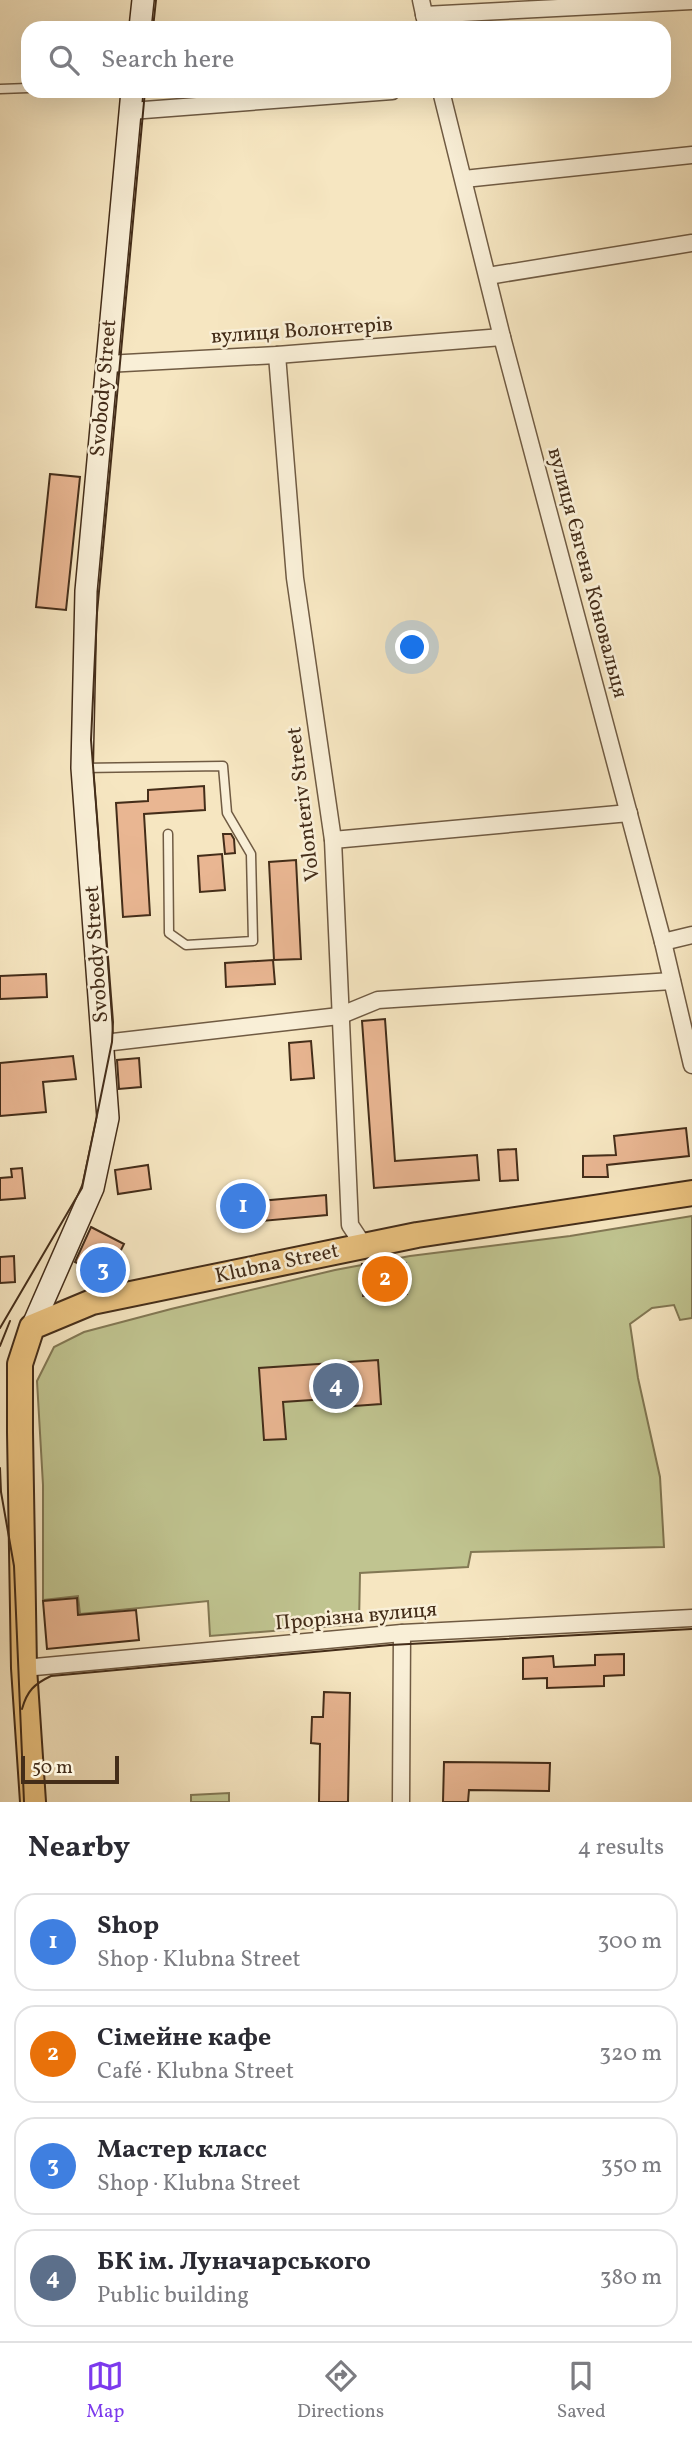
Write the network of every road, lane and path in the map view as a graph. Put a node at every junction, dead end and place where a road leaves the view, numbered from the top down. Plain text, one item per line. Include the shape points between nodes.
1 (143, 0) edge
2 (692, 1) edge
3 (616, 2) edge
4 (424, 14) edge
5 (141, 21) edge
6 (21, 88) edge
7 (0, 89) edge
8 (210, 98) edge
9 (443, 98) edge
10 (132, 101) edge
11 (692, 155) edge
12 (464, 179) junction
13 (692, 243) edge
14 (488, 276) junction
15 (502, 337) junction
16 (277, 355) junction
17 (106, 364) junction
18 (82, 768) junction
19 (629, 813) junction
20 (168, 834) dead end
21 (333, 840) junction
22 (692, 935) edge
23 (663, 942) junction
24 (672, 981) junction
25 (339, 1016) junction
26 (104, 1043) junction
27 (692, 1065) edge
28 (692, 1193) edge
29 (364, 1246) junction
30 (32, 1327) junction
31 (692, 1618) edge
32 (402, 1633) junction
33 (24, 1668) junction
34 (33, 1802) edge
35 (401, 1802) edge

1 - 5 street
2 - 3 street
3 - 4 street
6 - 7 lane
8 - 10 street
9 - 12 street, вулиця Євгена Коновальця
10 - 17 street, Svobody Street
11 - 12 street
12 - 14 street, вулиця Євгена Коновальця
13 - 14 street
14 - 15 street, вулиця Євгена Коновальця
15 - 16 street, вулиця Волонтерів
15 - 19 street, вулиця Євгена Коновальця
16 - 17 street, вулиця Волонтерів
16 - 21 street, Volonteriv Street via 295,578
17 - 18 street, Svobody Street via 86,591
18 - 20 lane via 223,766 227,813 251,854 253,941 186,945 169,933
18 - 26 street, Svobody Street
19 - 21 street
19 - 23 street, вулиця Євгена Коновальця
21 - 25 street, Volonteriv Street
22 - 23 street
23 - 24 street, вулиця Євгена Коновальця
24 - 25 street via 378,1000
24 - 27 street, вулиця Євгена Коновальця
25 - 26 street
25 - 29 street, Volonteriv Street via 351,1225
26 - 30 street, Svobody Street via 107,1118 93,1188
28 - 29 main road, Klubna Street
29 - 30 main road, Klubna Street via 92,1303
30 - 33 main road, Svobody Street via 20,1364
31 - 32 street, Прорізна вулиця
32 - 33 street, Прорізна вулиця
32 - 35 street
33 - 34 main road, Svobody Street

